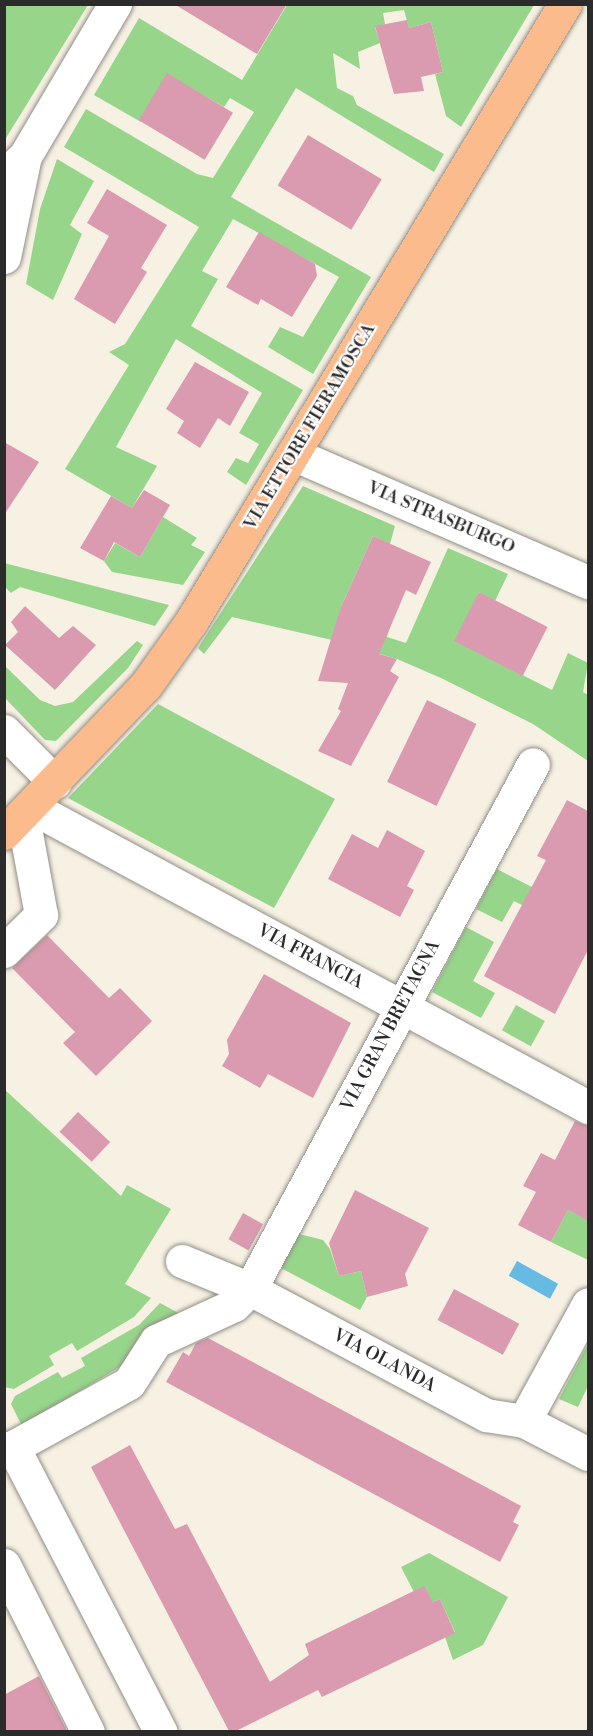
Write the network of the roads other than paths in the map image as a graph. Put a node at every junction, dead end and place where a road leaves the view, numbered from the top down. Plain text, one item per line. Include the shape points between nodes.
1 (115, 4) edge
2 (565, 4) edge
3 (15, 166) edge
4 (4, 257) edge
5 (293, 454) junction
6 (588, 582) edge
7 (4, 731) edge
8 (533, 764) dead end
9 (55, 782) junction
10 (16, 824) edge
11 (4, 951) edge
12 (401, 1006) junction
13 (588, 1107) edge
14 (182, 1260) dead end
15 (250, 1289) junction
16 (588, 1304) edge
17 (524, 1421) junction
18 (9, 1448) edge
19 (588, 1455) edge
20 (4, 1565) edge
21 (88, 1731) edge
22 (161, 1731) edge

1 - 3 street
2 - 5 main road, VIA ETTORE FIERAMOSCA
3 - 4 street
5 - 6 street, VIA STRASBURGO
5 - 9 main road, VIA ETTORE FIERAMOSCA via 191,622 146,686
7 - 9 street
8 - 12 street, VIA GRAN BRETAGNA
9 - 10 main road, VIA ETTORE FIERAMOSCA
10 - 11 street via 41,915
10 - 12 street, VIA FRANCIA
12 - 13 street, VIA FRANCIA
12 - 15 street, VIA GRAN BRETAGNA
14 - 15 street, VIA OLANDA
15 - 17 street, VIA OLANDA via 486,1414
15 - 18 street via 234,1305 156,1341 129,1383
16 - 17 street
17 - 19 street, VIA OLANDA
18 - 22 street
20 - 21 street

